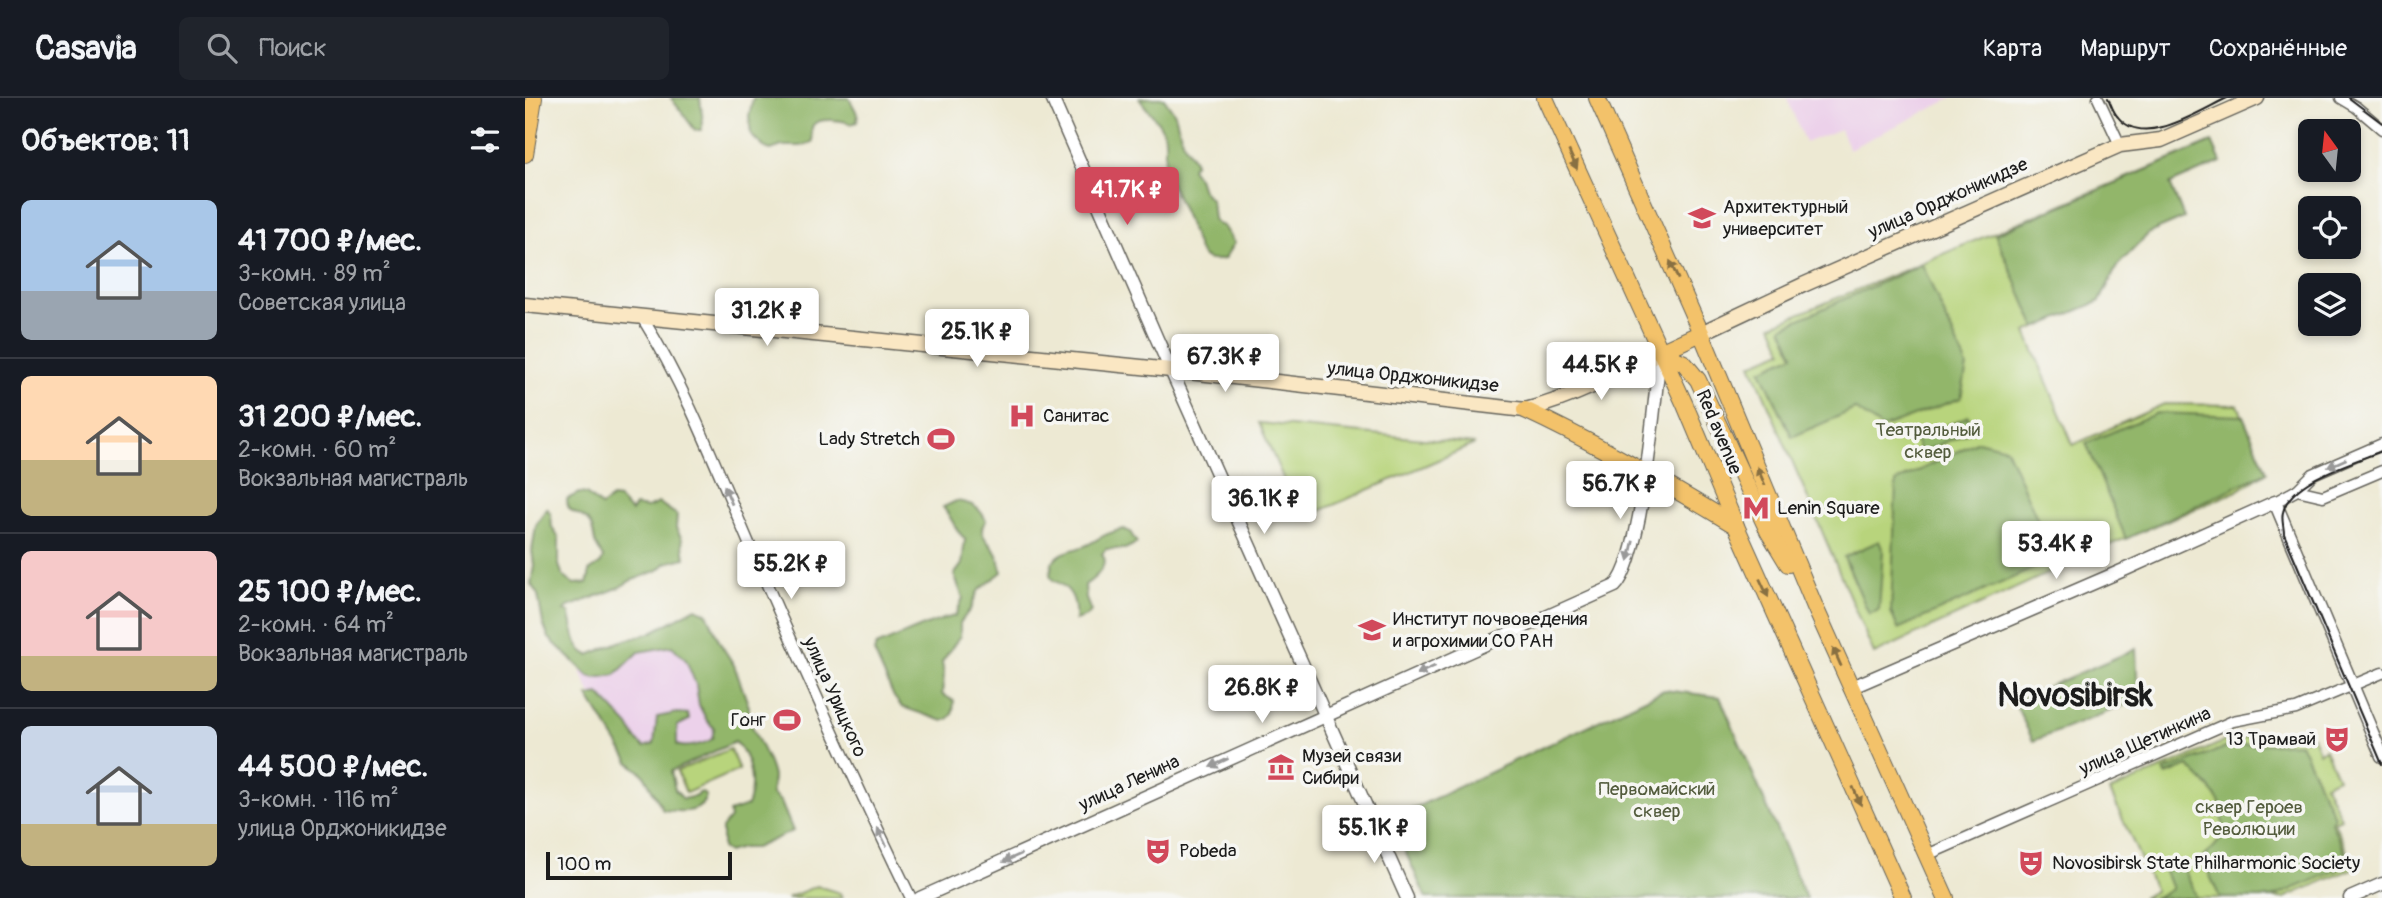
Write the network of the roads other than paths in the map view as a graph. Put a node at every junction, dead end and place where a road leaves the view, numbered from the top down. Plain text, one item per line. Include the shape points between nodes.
1 (534, 98) edge
2 (1052, 98) edge
3 (1545, 98) edge
4 (1597, 98) edge
5 (2098, 98) edge
6 (2257, 98) edge
7 (2341, 98) edge
8 (2382, 129) edge
9 (2120, 145) junction
10 (525, 154) edge
11 (525, 305) edge
12 (643, 319) junction
13 (1701, 333) junction
14 (1660, 352) junction
15 (1171, 369) junction
16 (1525, 410) junction
17 (2382, 444) edge
18 (2382, 471) edge
19 (1646, 472) junction
20 (2297, 490) junction
21 (2275, 502) junction
22 (1736, 526) junction
23 (1815, 607) junction
24 (2382, 673) edge
25 (2352, 686) junction
26 (1850, 688) junction
27 (1325, 715) junction
28 (2382, 756) edge
29 (1927, 855) junction
30 (2382, 884) edge
31 (911, 898) edge
32 (920, 898) edge
33 (1407, 898) edge
34 (1903, 898) edge
35 (1946, 898) edge
36 (2350, 898) edge

1 - 10 main road
2 - 15 street
3 -> 14 main road, Red avenue
13 -> 4 main road, Red avenue
5 - 9 street
6 - 9 main road, улица Орджоникидзе via 2161,140
7 - 8 street
9 - 13 main road, улица Орджоникидзе
11 - 12 main road, улица Орджоникидзе
12 - 15 main road, улица Орджоникидзе
31 -> 12 street, улица Урицкого via 796,654 671,371
13 - 14 main road, улица Орджоникидзе
23 -> 13 main road, Red avenue
14 - 16 main road, улица Орджоникидзе via 1555,402
14 - 19 street
14 - 22 main road, Red avenue
14 - 23 main road via 1684,363 1698,380 1768,531
15 - 16 main road, улица Орджоникидзе
15 - 27 street
16 - 19 main road
17 -> 20 street via 2313,474
18 - 20 street via 2323,496
19 - 22 main road
19 -> 27 street, улица Ленина via 1632,551 1615,586
20 - 21 street
21 - 25 street
21 - 26 street
22 -> 34 main road, Red avenue
26 -> 23 main road, Red avenue
24 - 25 street, улица Щетинкина
25 - 28 street
25 - 29 street, улица Щетинкина via 2296,709 2233,721
26 - 29 main road, Red avenue
27 -> 32 street, улица Ленина
27 - 33 street
29 - 35 main road, Red avenue
30 - 36 street

